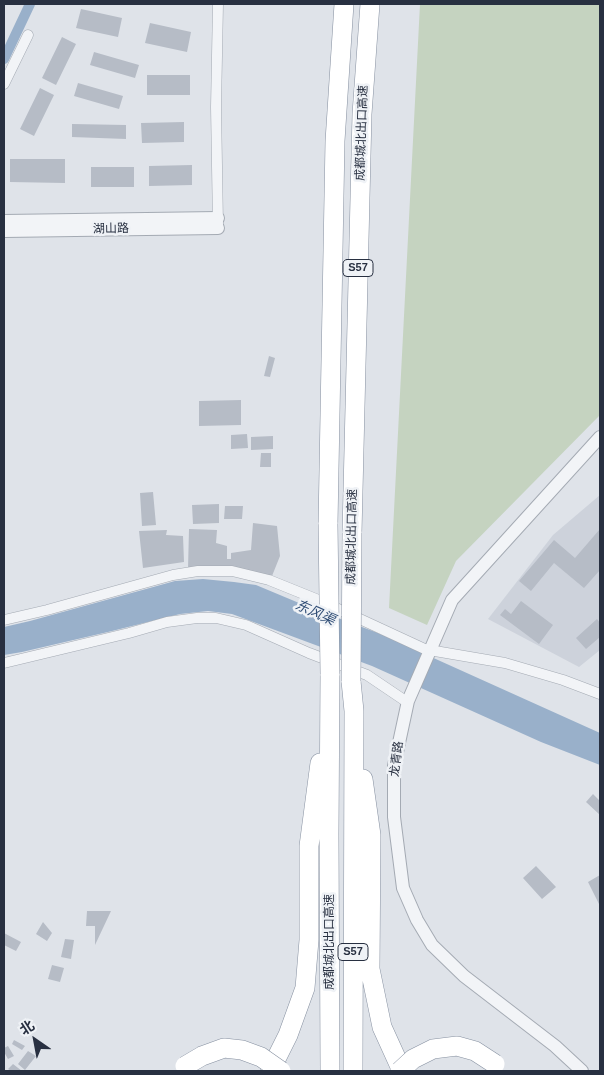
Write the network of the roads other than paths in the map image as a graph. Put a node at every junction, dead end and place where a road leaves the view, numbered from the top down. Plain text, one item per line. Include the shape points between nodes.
1 (218, 4) edge
2 (344, 4) edge
3 (370, 4) edge
4 (28, 35) dead end
5 (4, 84) edge
6 (4, 220) edge
7 (218, 223) junction
8 (4, 231) edge
9 (600, 437) edge
10 (4, 620) edge
11 (429, 650) junction
12 (4, 663) edge
13 (330, 680) junction
14 (600, 694) edge
15 (407, 701) junction
16 (354, 711) junction
17 (182, 1071) edge
18 (270, 1071) edge
19 (281, 1071) edge
20 (330, 1071) edge
21 (353, 1071) edge
22 (401, 1071) edge
23 (501, 1071) edge
24 (582, 1071) edge

1 - 7 street
2 - 13 highway, 成都城北出口高速 / S57, bridge via 336,141 328,524
3 - 16 highway, 成都城北出口高速 / S57, bridge via 362,114 352,533 351,681
4 - 5 street
6 - 7 street, 湖山路
7 - 8 street, 湖山路
9 - 11 street, 龙青路 via 452,600
10 - 11 street via 173,575 232,571 269,580 322,601
11 - 14 street via 505,663
11 - 15 street, 龙青路
12 - 15 street via 167,622 216,618 246,625 367,675
13 - 18 highway via 309,846 309,940 305,988 288,1035
13 - 20 highway, 成都城北出口高速 / S57
15 - 24 street, 龙青路 via 394,766 394,817 403,888 416,920 432,944 464,976 555,1046
16 - 21 highway, 成都城北出口高速 / S57
16 - 22 highway via 371,835 370,969 382,1027
17 - 19 highway, bridge via 202,1056 224,1048 261,1057
22 - 23 highway, bridge via 413,1059 433,1049 456,1046 476,1051

